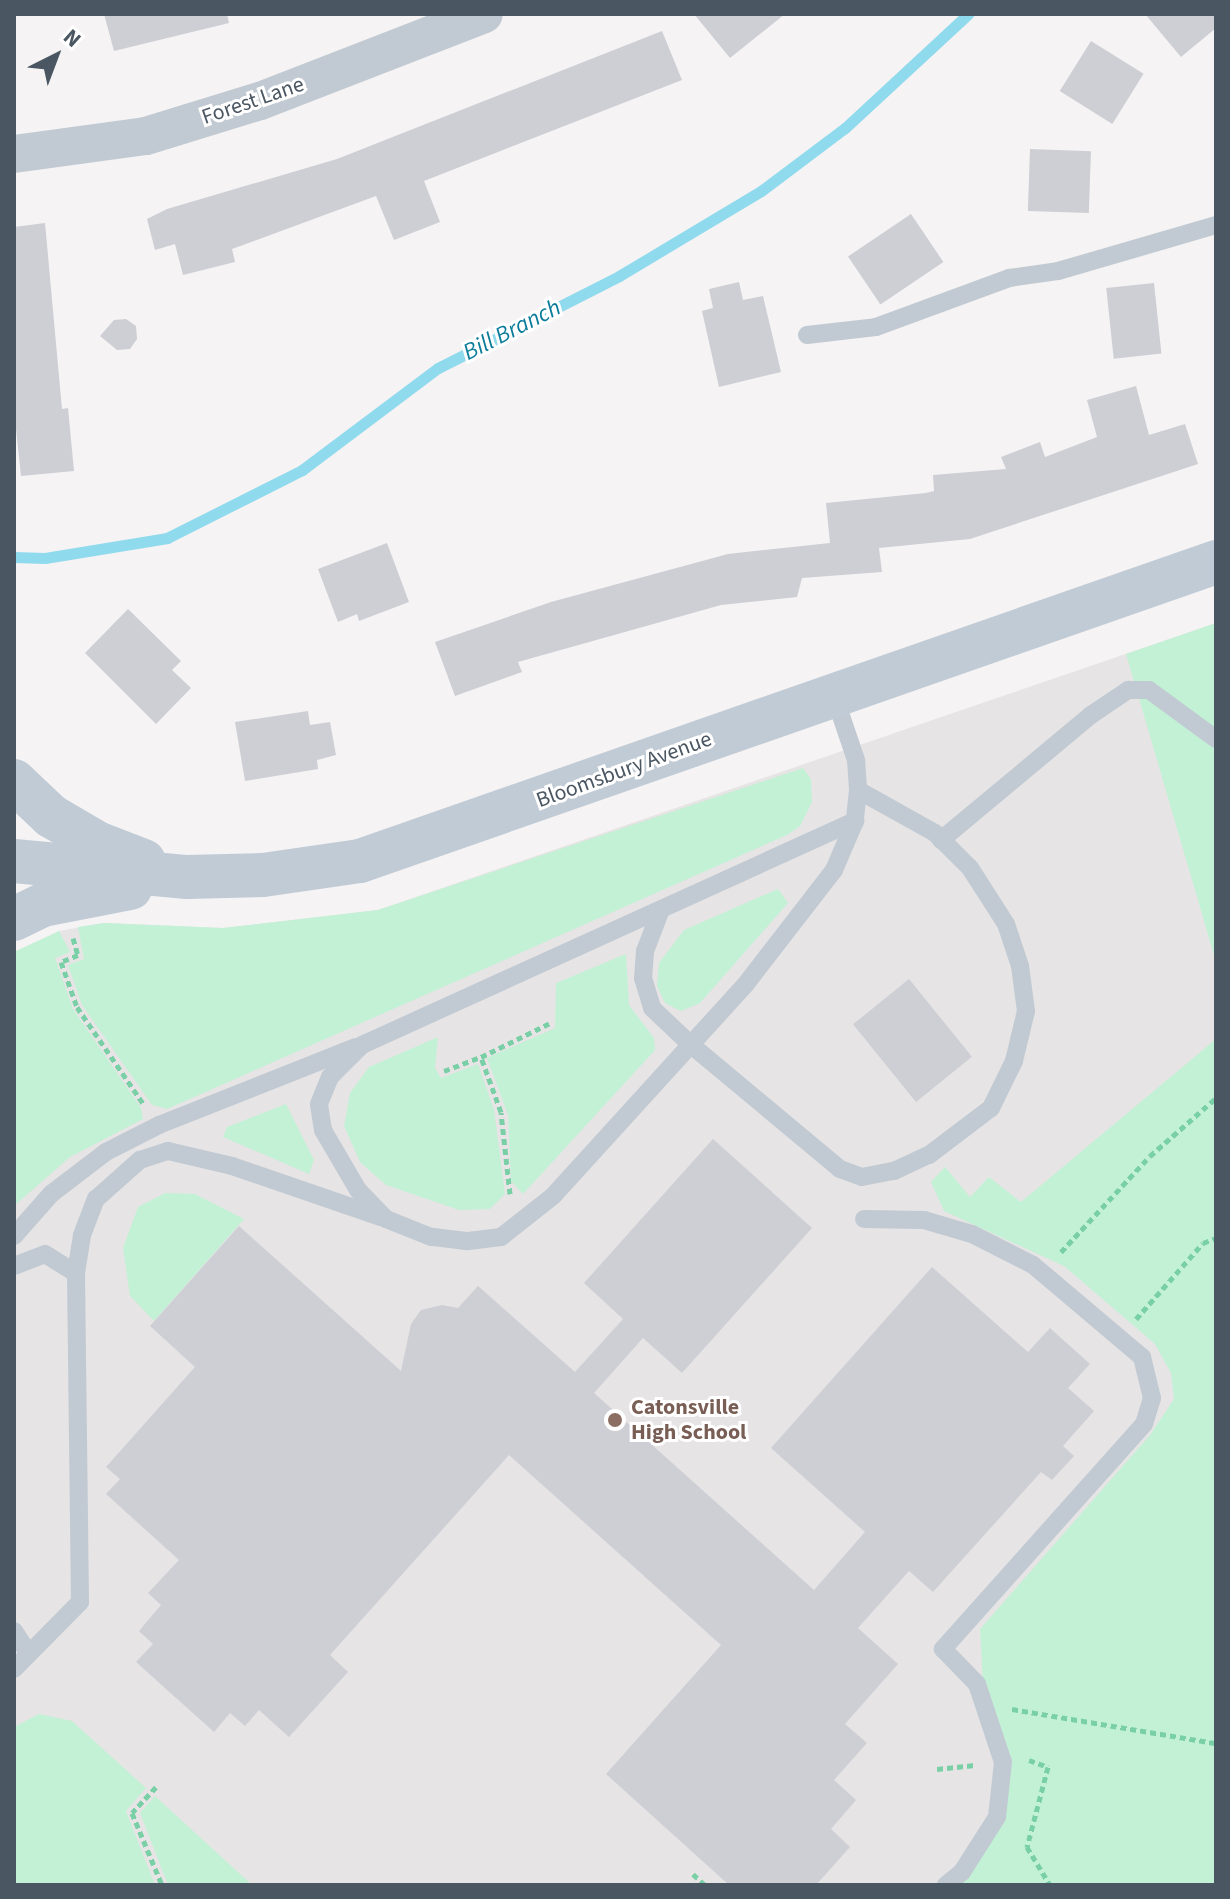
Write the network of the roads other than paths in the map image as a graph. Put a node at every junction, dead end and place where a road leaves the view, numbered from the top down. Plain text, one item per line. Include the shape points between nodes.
1 (484, 14) edge
2 (14, 154) edge
3 (1216, 225) edge
4 (807, 335) dead end
5 (1216, 562) edge
6 (834, 695) junction
7 (1216, 739) edge
8 (14, 781) edge
9 (858, 790) junction
10 (855, 821) junction
11 (941, 840) junction
12 (14, 861) edge
13 (187, 877) junction
14 (660, 912) junction
15 (14, 919) edge
16 (690, 1044) junction
17 (362, 1045) junction
18 (386, 1219) junction
19 (864, 1219) dead end
20 (14, 1236) edge
21 (14, 1266) edge
22 (76, 1273) junction
23 (14, 1631) edge
24 (27, 1651) junction
25 (14, 1669) edge
26 (946, 1885) edge

1 - 2 street, Forest Lane via 260,101 146,136
3 - 4 lane via 1058,271 1009,278 876,327
5 - 6 main road, Bloomsbury Avenue
6 - 9 lane via 856,760
6 - 13 main road, Bloomsbury Avenue via 360,861 263,875
7 - 11 lane via 1149,690 1128,690
8 - 13 main road via 51,816 97,843
9 - 10 lane
9 - 11 lane via 909,816
10 - 14 lane
10 - 16 lane via 834,870 808,908
11 - 16 lane via 970,868 1006,924 1020,966 1026,1011 1014,1061 991,1108 962,1134 894,1171 862,1177 840,1169
12 - 13 main road, Bloomsbury Avenue
13 - 15 main road via 61,901
14 - 16 lane via 645,951 643,978 652,1008
14 - 17 lane
16 - 18 lane via 553,1196 501,1237 431,1237
17 - 18 lane via 330,1077 319,1104 323,1130 338,1162
17 - 20 lane via 159,1125 106,1152 51,1194
18 - 22 lane via 232,1166 168,1151 140,1160 96,1199 82,1235
19 - 26 lane via 924,1220 960,1231 1042,1273 1142,1357 1152,1398 1144,1424 943,1649 977,1684 1003,1762 997,1817 962,1872
21 - 22 lane via 45,1254
22 - 24 lane via 80,1602 66,1622
23 - 24 lane
24 - 25 lane

